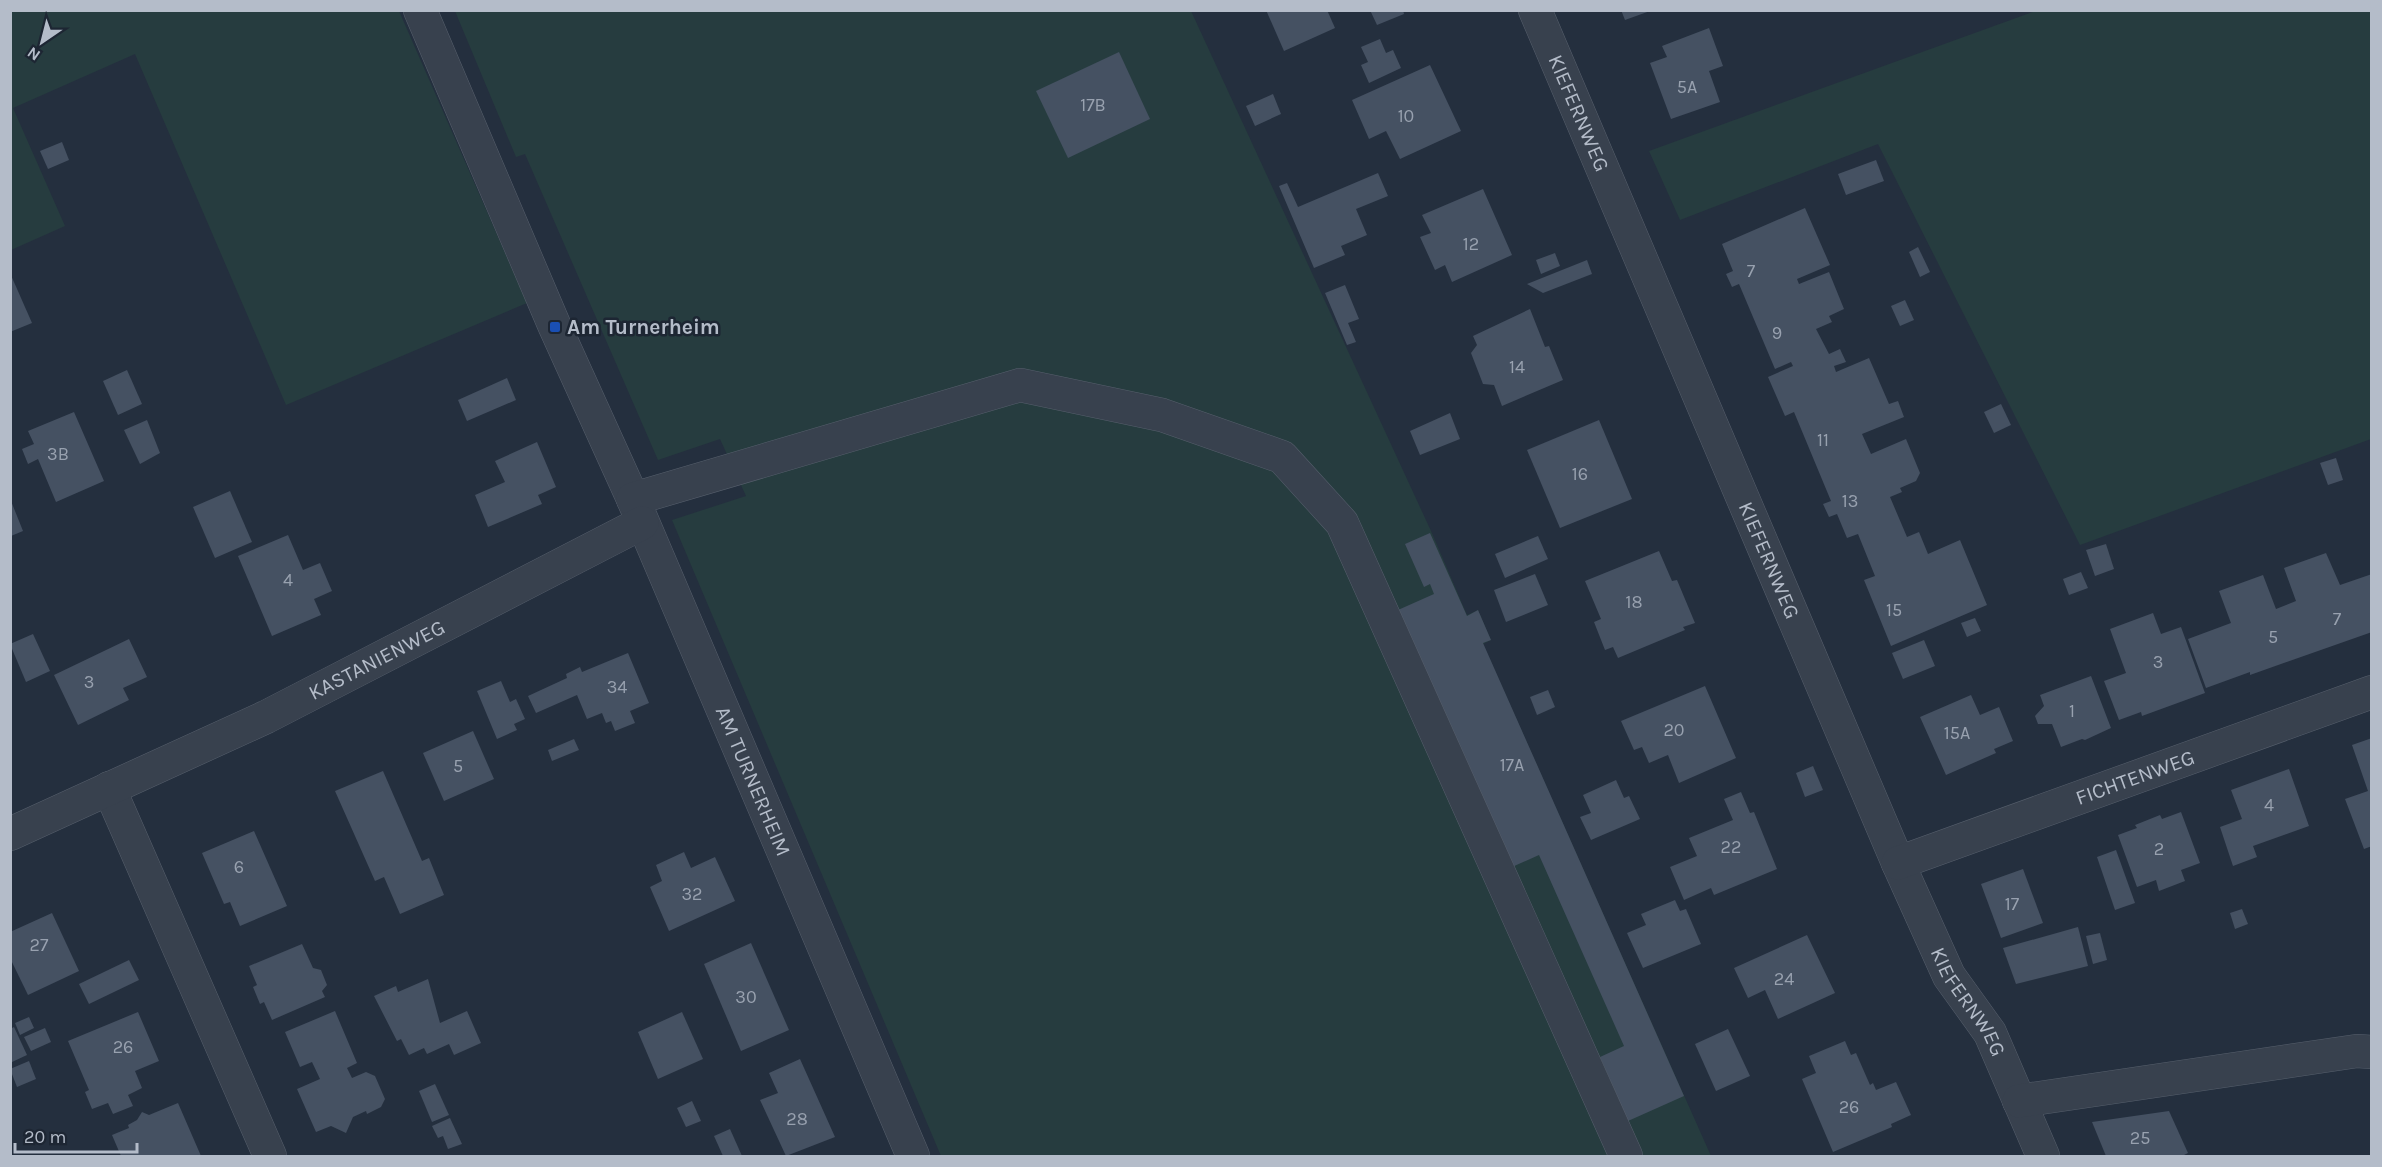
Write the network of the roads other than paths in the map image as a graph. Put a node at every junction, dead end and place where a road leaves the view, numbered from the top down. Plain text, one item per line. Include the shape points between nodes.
1 (420, 10) edge
2 (1535, 10) edge
3 (637, 511) junction
4 (2372, 692) edge
5 (109, 788) junction
6 (10, 834) edge
7 (1898, 863) junction
8 (2372, 1052) edge
9 (2019, 1101) junction
10 (270, 1156) edge
11 (913, 1156) edge
12 (1626, 1156) edge
13 (2043, 1156) edge

1 - 3 street, AM TURNERHEIM
2 - 7 street, KIEFERNWEG
3 - 5 street, KASTANIENWEG via 266,717
3 - 11 street, AM TURNERHEIM
3 - 12 street, KASTANIENWEG via 1020,385 1162,415 1282,456 1342,523
4 - 7 street, FICHTENWEG
5 - 6 street, KASTANIENWEG
5 - 10 street
7 - 9 street, KIEFERNWEG via 1949,976 1990,1033
8 - 9 street via 2357,1051
9 - 13 street, KIEFERNWEG

